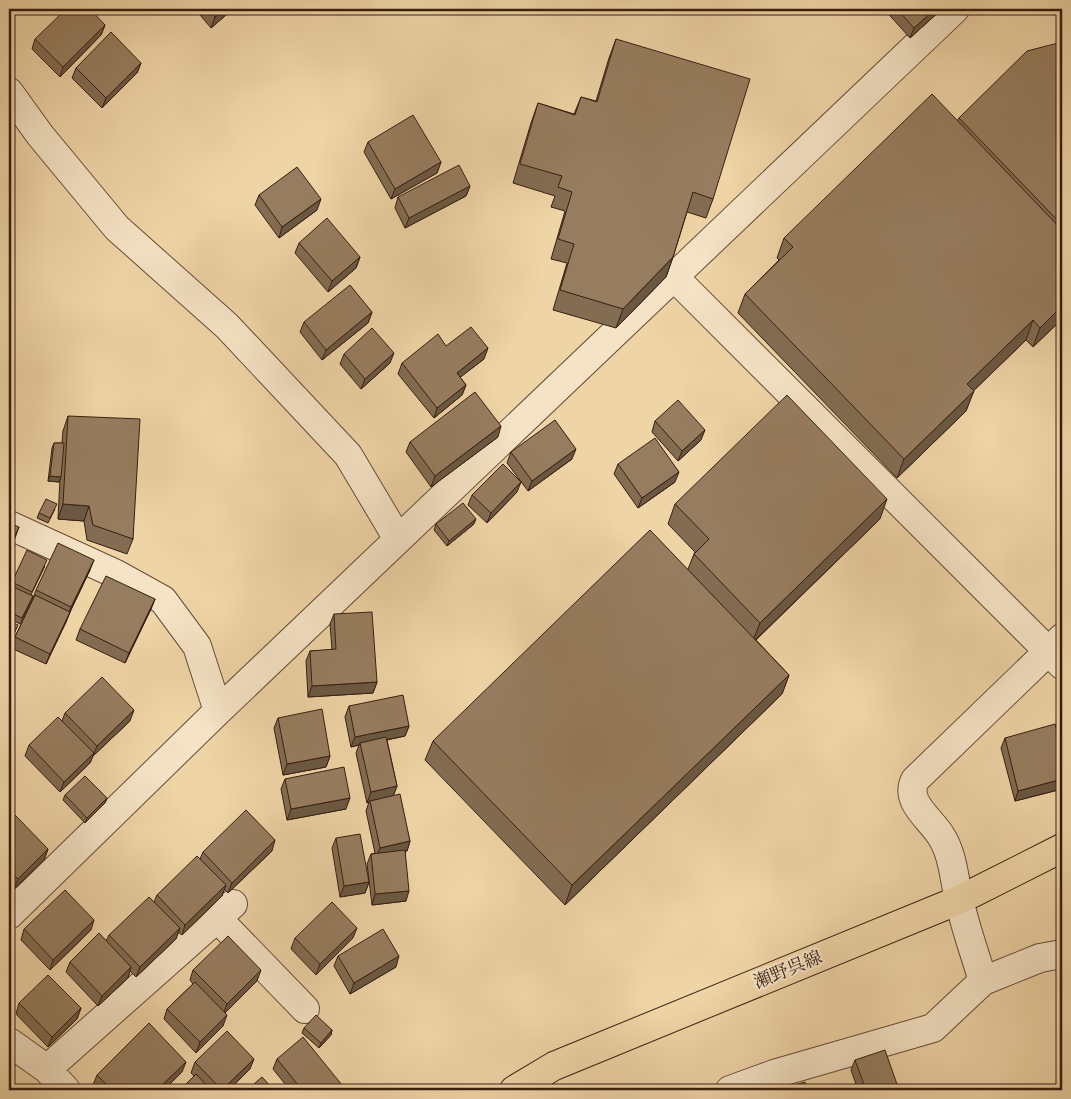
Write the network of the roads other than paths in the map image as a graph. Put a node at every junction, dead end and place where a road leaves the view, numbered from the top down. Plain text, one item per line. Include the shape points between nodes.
1 (955, 9) edge
2 (9, 92) edge
3 (674, 277) junction
4 (9, 524) edge
5 (398, 539) junction
6 (1058, 652) edge
7 (218, 710) junction
8 (1062, 848) edge
9 (959, 900) junction
10 (9, 915) edge
11 (1062, 954) edge
12 (983, 981) junction
13 (305, 1009) dead end
14 (9, 1042) edge
15 (46, 1069) junction
16 (66, 1090) edge
17 (514, 1090) edge
18 (730, 1090) edge

1 - 3 street
2 - 5 street via 117,228 228,326 348,455
3 - 5 street
3 - 6 street
4 - 7 street via 116,574 163,600 198,646
5 - 7 street
6 - 9 street via 912,786 913,799 947,847
7 - 10 street
8 - 9 main road, 瀬野呉線
9 - 12 street
9 - 17 main road, 瀬野呉線 via 554,1066
11 - 12 street via 1040,958
12 - 18 street via 934,1028 774,1074
13 - 15 street via 225,911
14 - 15 street
15 - 16 street

